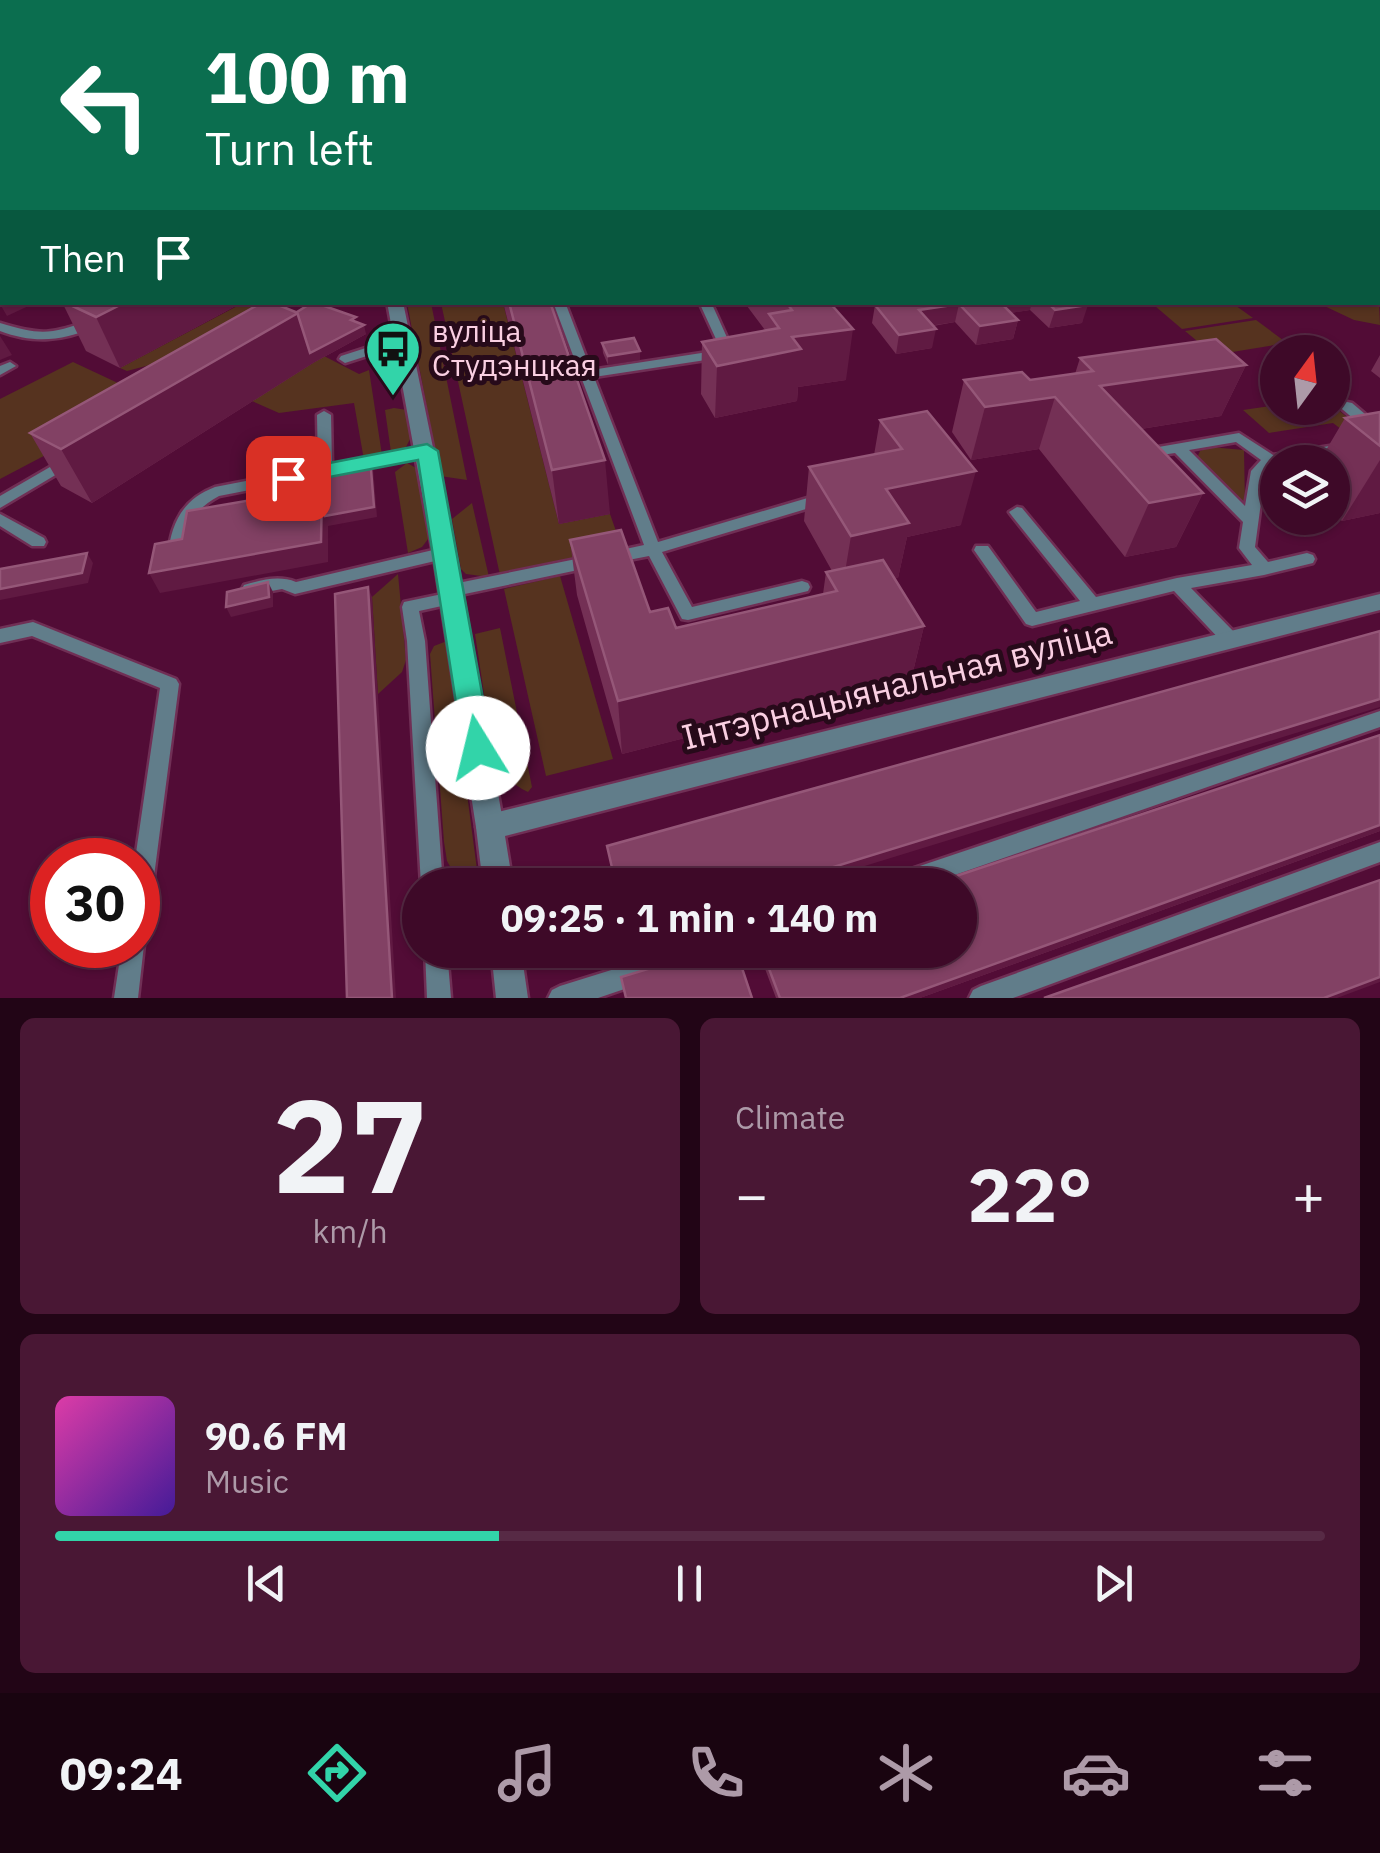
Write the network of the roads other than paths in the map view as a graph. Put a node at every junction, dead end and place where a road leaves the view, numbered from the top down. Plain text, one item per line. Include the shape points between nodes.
1 (397, 305) edge
2 (560, 305) edge
3 (706, 305) edge
4 (106, 318) edge
5 (0, 327) edge
6 (404, 340) junction
7 (345, 359) dead end
8 (588, 374) junction
9 (1350, 409) edge
10 (324, 415) dead end
11 (1380, 434) edge
12 (1380, 442) edge
13 (1350, 447) edge
14 (1180, 449) junction
15 (427, 451) junction
16 (84, 452) edge
17 (1147, 452) edge
18 (1260, 453) edge
19 (1260, 470) edge
20 (325, 471) junction
21 (810, 502) edge
22 (0, 503) edge
23 (1017, 512) dead end
24 (0, 520) edge
25 (1251, 521) junction
26 (38, 542) dead end
27 (653, 549) junction
28 (982, 550) dead end
29 (446, 554) junction
30 (176, 556) edge
31 (1307, 559) dead end
32 (1264, 569) junction
33 (1177, 584) junction
34 (802, 588) dead end
35 (244, 591) edge
36 (453, 594) junction
37 (1380, 602) edge
38 (1092, 604) junction
39 (1, 639) edge
40 (1230, 639) junction
41 (1380, 719) edge
42 (490, 827) junction
43 (149, 838) edge
44 (1380, 852) edge
45 (431, 868) edge
46 (496, 868) edge
47 (946, 868) edge
48 (130, 968) edge
49 (437, 968) edge
50 (508, 968) edge
51 (651, 968) edge
52 (126, 998) edge
53 (439, 998) edge
54 (512, 998) edge
55 (560, 998) edge
56 (981, 998) edge

1 - 6 street
2 - 8 lane
3 - 8 lane via 728,353
4 - 5 lane via 42,339
6 - 7 lane
6 - 15 street
8 - 27 lane
9 - 11 lane
10 - 20 lane
12 - 13 lane
14 - 17 lane
14 - 18 lane via 1239,437
14 - 25 lane
15 - 20 lane
15 - 29 street
16 - 22 lane
19 - 25 lane
20 - 30 lane via 198,500 181,522
21 - 27 lane
23 - 38 lane
24 - 26 lane
25 - 32 lane via 1247,548
27 - 34 lane via 688,614
27 - 36 lane
28 - 38 lane via 1032,619
29 - 35 lane via 295,588 284,583
29 - 36 street
31 - 32 lane
32 - 33 lane
33 - 38 lane
33 - 40 lane
36 - 42 street
36 - 45 lane via 410,607
37 - 40 street, Інтэрнацыянальная вуліца
39 - 43 lane via 32,629 170,684
40 - 42 street, Інтэрнацыянальная вуліца
41 - 47 lane
42 - 46 street
44 - 56 lane
48 - 52 lane
49 - 53 lane
50 - 54 street
51 - 55 lane

